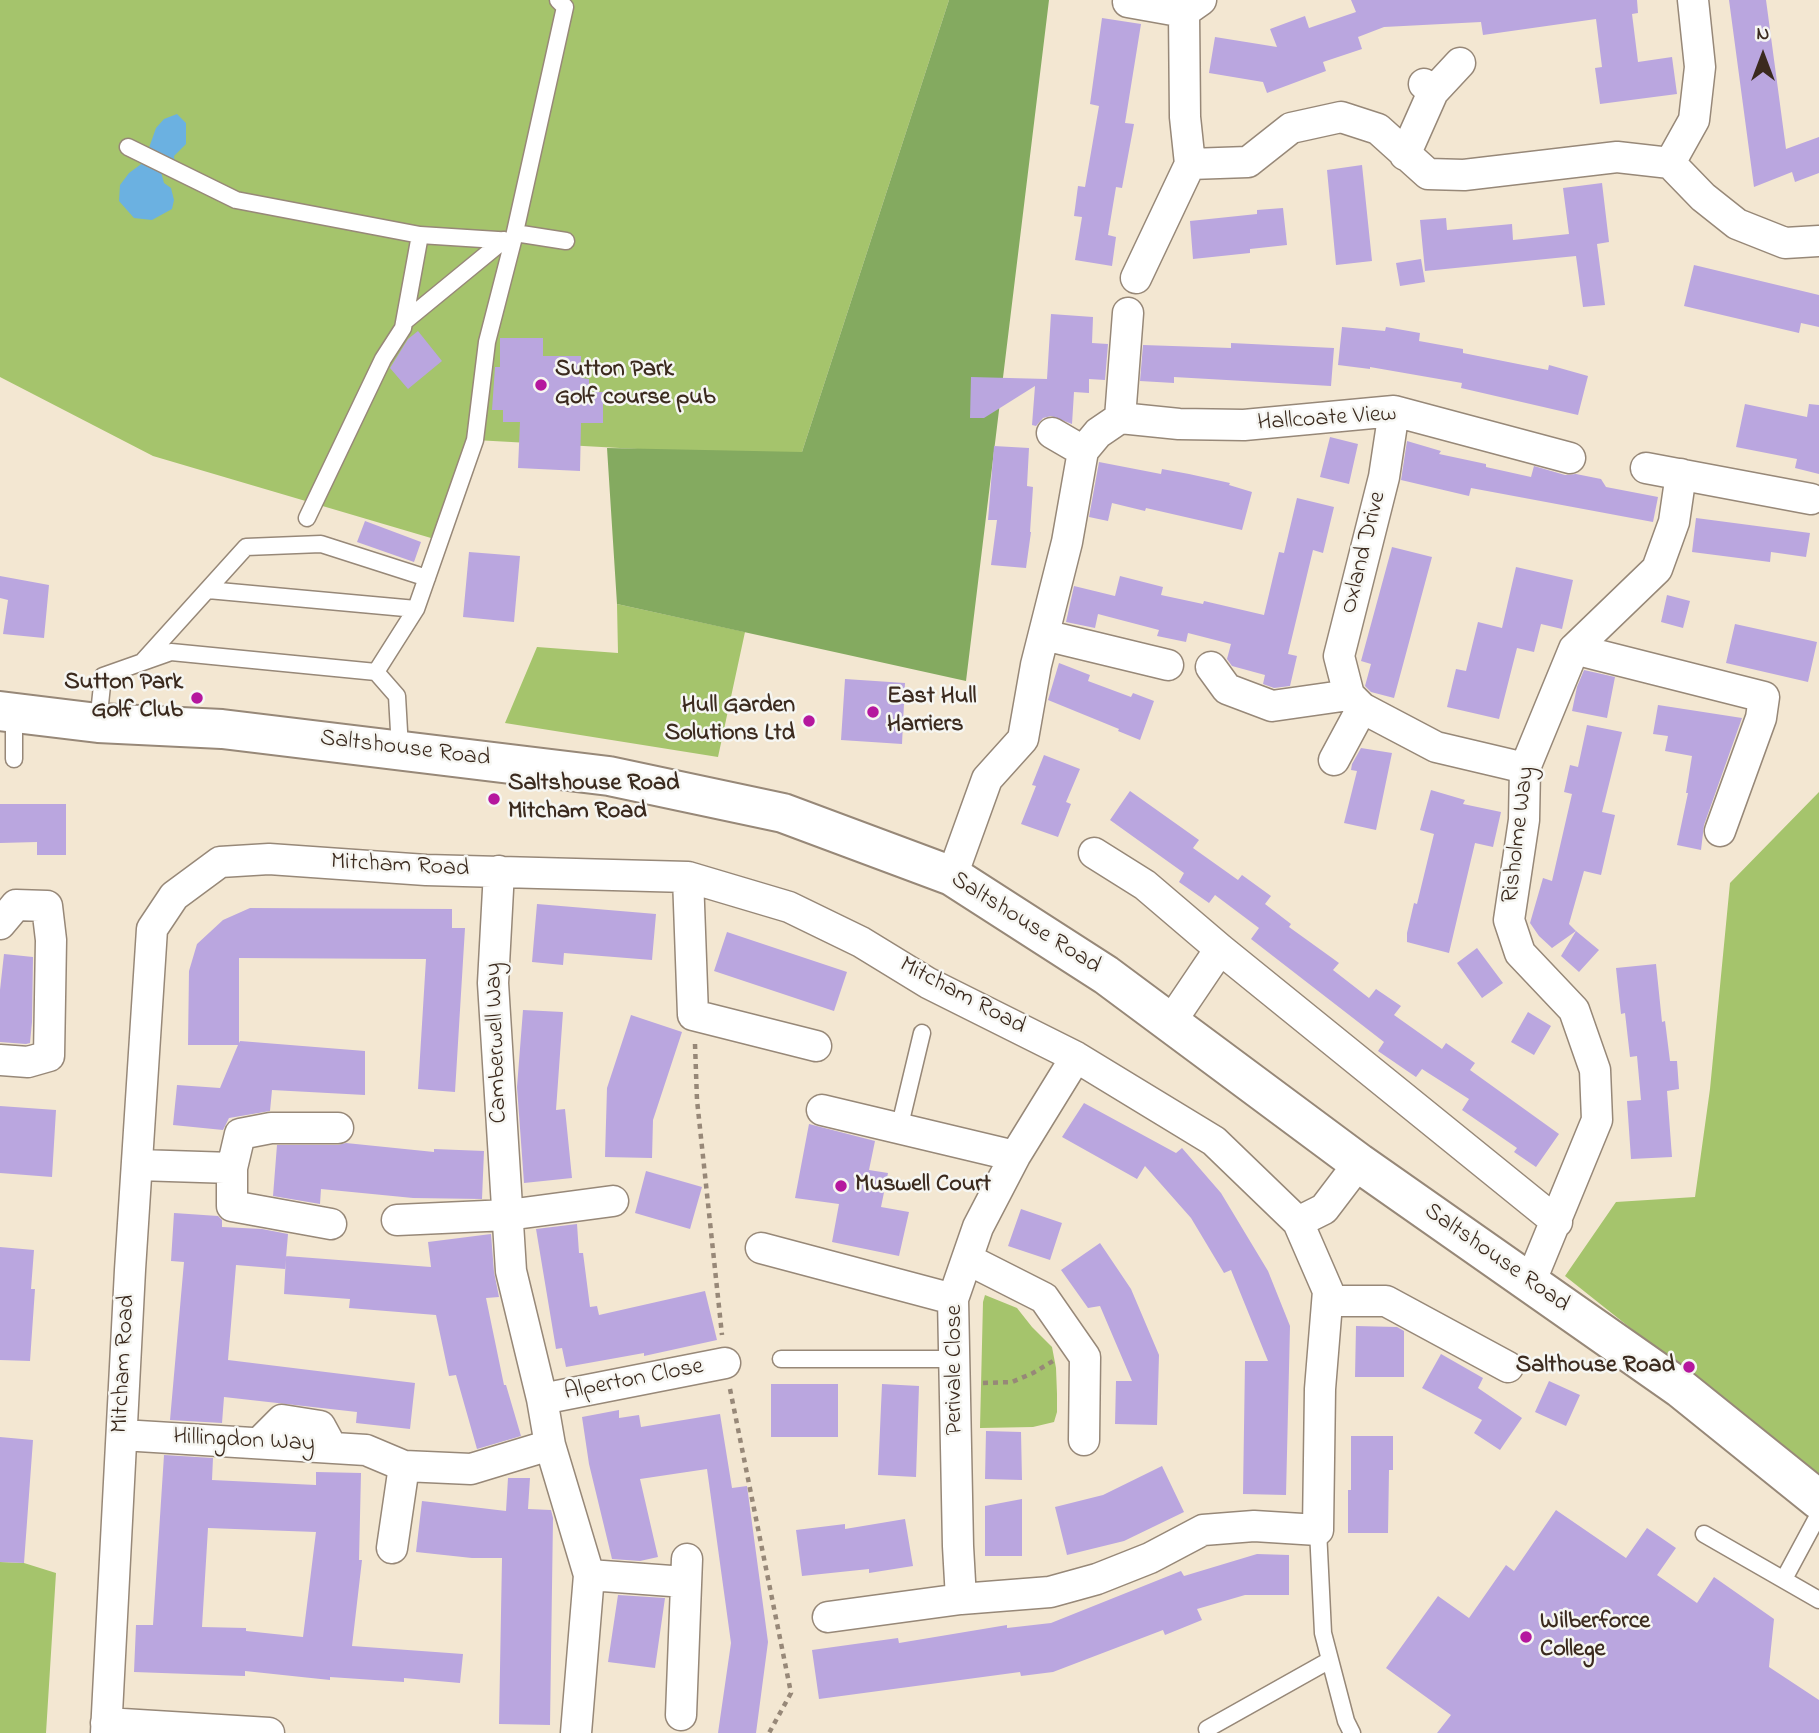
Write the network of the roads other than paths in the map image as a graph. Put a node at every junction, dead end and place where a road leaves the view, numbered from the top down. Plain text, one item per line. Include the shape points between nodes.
1 (1693, 0) edge
2 (564, 2) edge
3 (1128, 2) dead end
4 (1192, 6) edge
5 (1460, 63) dead end
6 (128, 148) dead end
7 (1405, 155) junction
8 (1670, 163) junction
9 (1190, 164) junction
10 (420, 235) junction
11 (511, 238) junction
12 (566, 241) dead end
13 (1819, 241) edge
14 (1136, 278) dead end
15 (1128, 313) dead end
16 (404, 322) junction
17 (1394, 411) junction
18 (1120, 418) junction
19 (1052, 433) dead end
20 (1083, 451) junction
21 (1570, 458) dead end
22 (1646, 468) dead end
23 (1681, 474) junction
24 (1811, 499) dead end
25 (307, 519) dead end
26 (427, 578) junction
27 (208, 590) junction
28 (416, 609) junction
29 (1044, 635) junction
30 (1574, 649) junction
31 (141, 663) junction
32 (1168, 666) dead end
33 (1211, 667) dead end
34 (376, 672) junction
35 (1356, 701) junction
36 (7, 712) edge
37 (98, 723) junction
38 (400, 749) junction
39 (14, 759) dead end
40 (1334, 760) dead end
41 (1525, 768) junction
42 (1720, 831) dead end
43 (1094, 853) dead end
44 (499, 872) junction
45 (952, 876) junction
46 (688, 877) junction
47 (0, 924) edge
48 (1220, 949) junction
49 (1170, 1023) junction
50 (922, 1033) dead end
51 (816, 1046) dead end
52 (1076, 1057) junction
53 (0, 1059) edge
54 (822, 1110) dead end
55 (338, 1128) dead end
56 (899, 1129) junction
57 (1016, 1156) junction
58 (1359, 1163) junction
59 (138, 1166) junction
60 (232, 1168) junction
61 (613, 1201) dead end
62 (409, 1213) dead end
63 (508, 1215) junction
64 (1298, 1222) junction
65 (1556, 1222) junction
66 (331, 1224) dead end
67 (761, 1248) dead end
68 (967, 1259) junction
69 (1530, 1283) junction
70 (953, 1299) junction
71 (1328, 1301) junction
72 (781, 1359) dead end
73 (725, 1363) dead end
74 (1508, 1367) dead end
75 (954, 1370) junction
76 (542, 1399) junction
77 (121, 1435) junction
78 (1084, 1440) dead end
79 (550, 1445) junction
80 (404, 1466) junction
81 (1819, 1500) edge
82 (1819, 1514) edge
83 (1318, 1531) junction
84 (1704, 1534) dead end
85 (392, 1548) dead end
86 (589, 1575) junction
87 (1784, 1579) junction
88 (961, 1599) junction
89 (1819, 1600) edge
90 (828, 1617) dead end
91 (1330, 1660) junction
92 (681, 1715) dead end
93 (106, 1728) edge
94 (1207, 1729) dead end
95 (269, 1733) edge
96 (576, 1733) edge
97 (1352, 1733) edge

1 - 8 street via 1700,67 1693,120
2 - 11 lane
3 - 4 street
4 - 9 street via 1185,117
5 - 7 street via 1428,88
6 - 10 lane via 236,200
7 - 8 street via 1428,174 1464,175 1617,157
7 - 9 street via 1378,129 1341,117 1291,128 1248,162
8 - 13 street via 1737,224 1785,243
9 - 14 street
10 - 11 lane
10 - 16 lane
11 - 12 lane
11 - 16 lane
11 - 26 lane via 487,342 475,440
15 - 18 street
16 - 25 lane
17 - 18 street, Hallcoate View via 1244,425
17 - 21 street, Hallcoate View
17 - 35 street, Oxland Drive via 1384,477 1339,656
18 - 20 street
19 - 20 street
20 - 29 street
22 - 23 street
23 - 24 street
23 - 30 street, Risholme Way via 1674,522 1657,569
26 - 27 lane via 321,544 246,547
26 - 28 lane
27 - 28 lane
27 - 31 lane
28 - 34 lane
29 - 32 street
29 - 45 street via 1023,739 986,779
30 - 41 street, Risholme Way
30 - 42 street via 1764,697 1761,718
31 - 34 lane via 171,652
31 - 37 lane via 103,676
33 - 35 street via 1227,690 1272,706
34 - 38 lane via 397,696
35 - 40 street
35 - 41 street via 1436,747
36 - 37 main road, Saltshouse Road
36 - 39 lane
37 - 38 main road, Saltshouse Road via 222,729
38 - 45 main road, Saltshouse Road via 609,776 783,813
41 - 65 street, Risholme Way via 1524,820 1509,920 1520,953 1574,1010 1595,1070 1597,1120
43 - 48 street via 1145,885
44 - 46 street, Mitcham Road
44 - 59 street, Mitcham Road via 257,859 220,862 174,896 152,929
44 - 63 street, Camberwell Way via 493,982
45 - 49 main road, Saltshouse Road via 1106,975
46 - 51 street via 693,1015
46 - 52 street, Mitcham Road via 789,907
47 - 53 street via 16,905 47,906 51,964 49,1056 28,1062
48 - 49 street
48 - 65 street
49 - 58 main road, Saltshouse Road
50 - 56 lane
52 - 57 street, Perivale Close
52 - 64 street, Mitcham Road via 1214,1141
54 - 56 street
55 - 60 street via 271,1128 240,1134
56 - 57 street
57 - 68 street, Perivale Close via 978,1227
58 - 64 street via 1325,1209
58 - 69 main road, Saltshouse Road
59 - 60 street
59 - 77 street, Mitcham Road
60 - 66 street via 232,1206
61 - 63 street
62 - 63 street
63 - 76 street, Camberwell Way via 511,1270
64 - 71 street via 1328,1291
65 - 69 street, Risholme Way
67 - 70 street
68 - 70 street, Perivale Close
68 - 78 street via 1044,1298 1085,1357
69 - 81 main road, Saltshouse Road via 1680,1388
70 - 75 street, Perivale Close
71 - 74 street via 1387,1301
71 - 83 street via 1320,1389
72 - 75 lane
73 - 76 street, Alperton Close
75 - 88 street, Perivale Close
76 - 79 street, Camberwell Way
77 - 80 street, Hillingdon Way via 366,1450
77 - 93 street, Mitcham Road
79 - 80 street via 471,1469
79 - 86 street, Camberwell Way
80 - 85 street
82 - 87 lane
83 - 88 street via 1254,1526 1203,1531 1097,1579 1050,1592
83 - 91 lane via 1323,1633
84 - 87 lane
86 - 92 street via 686,1570
86 - 96 street, Camberwell Way
87 - 89 lane
88 - 90 street
91 - 94 lane
91 - 97 lane
93 - 95 street

